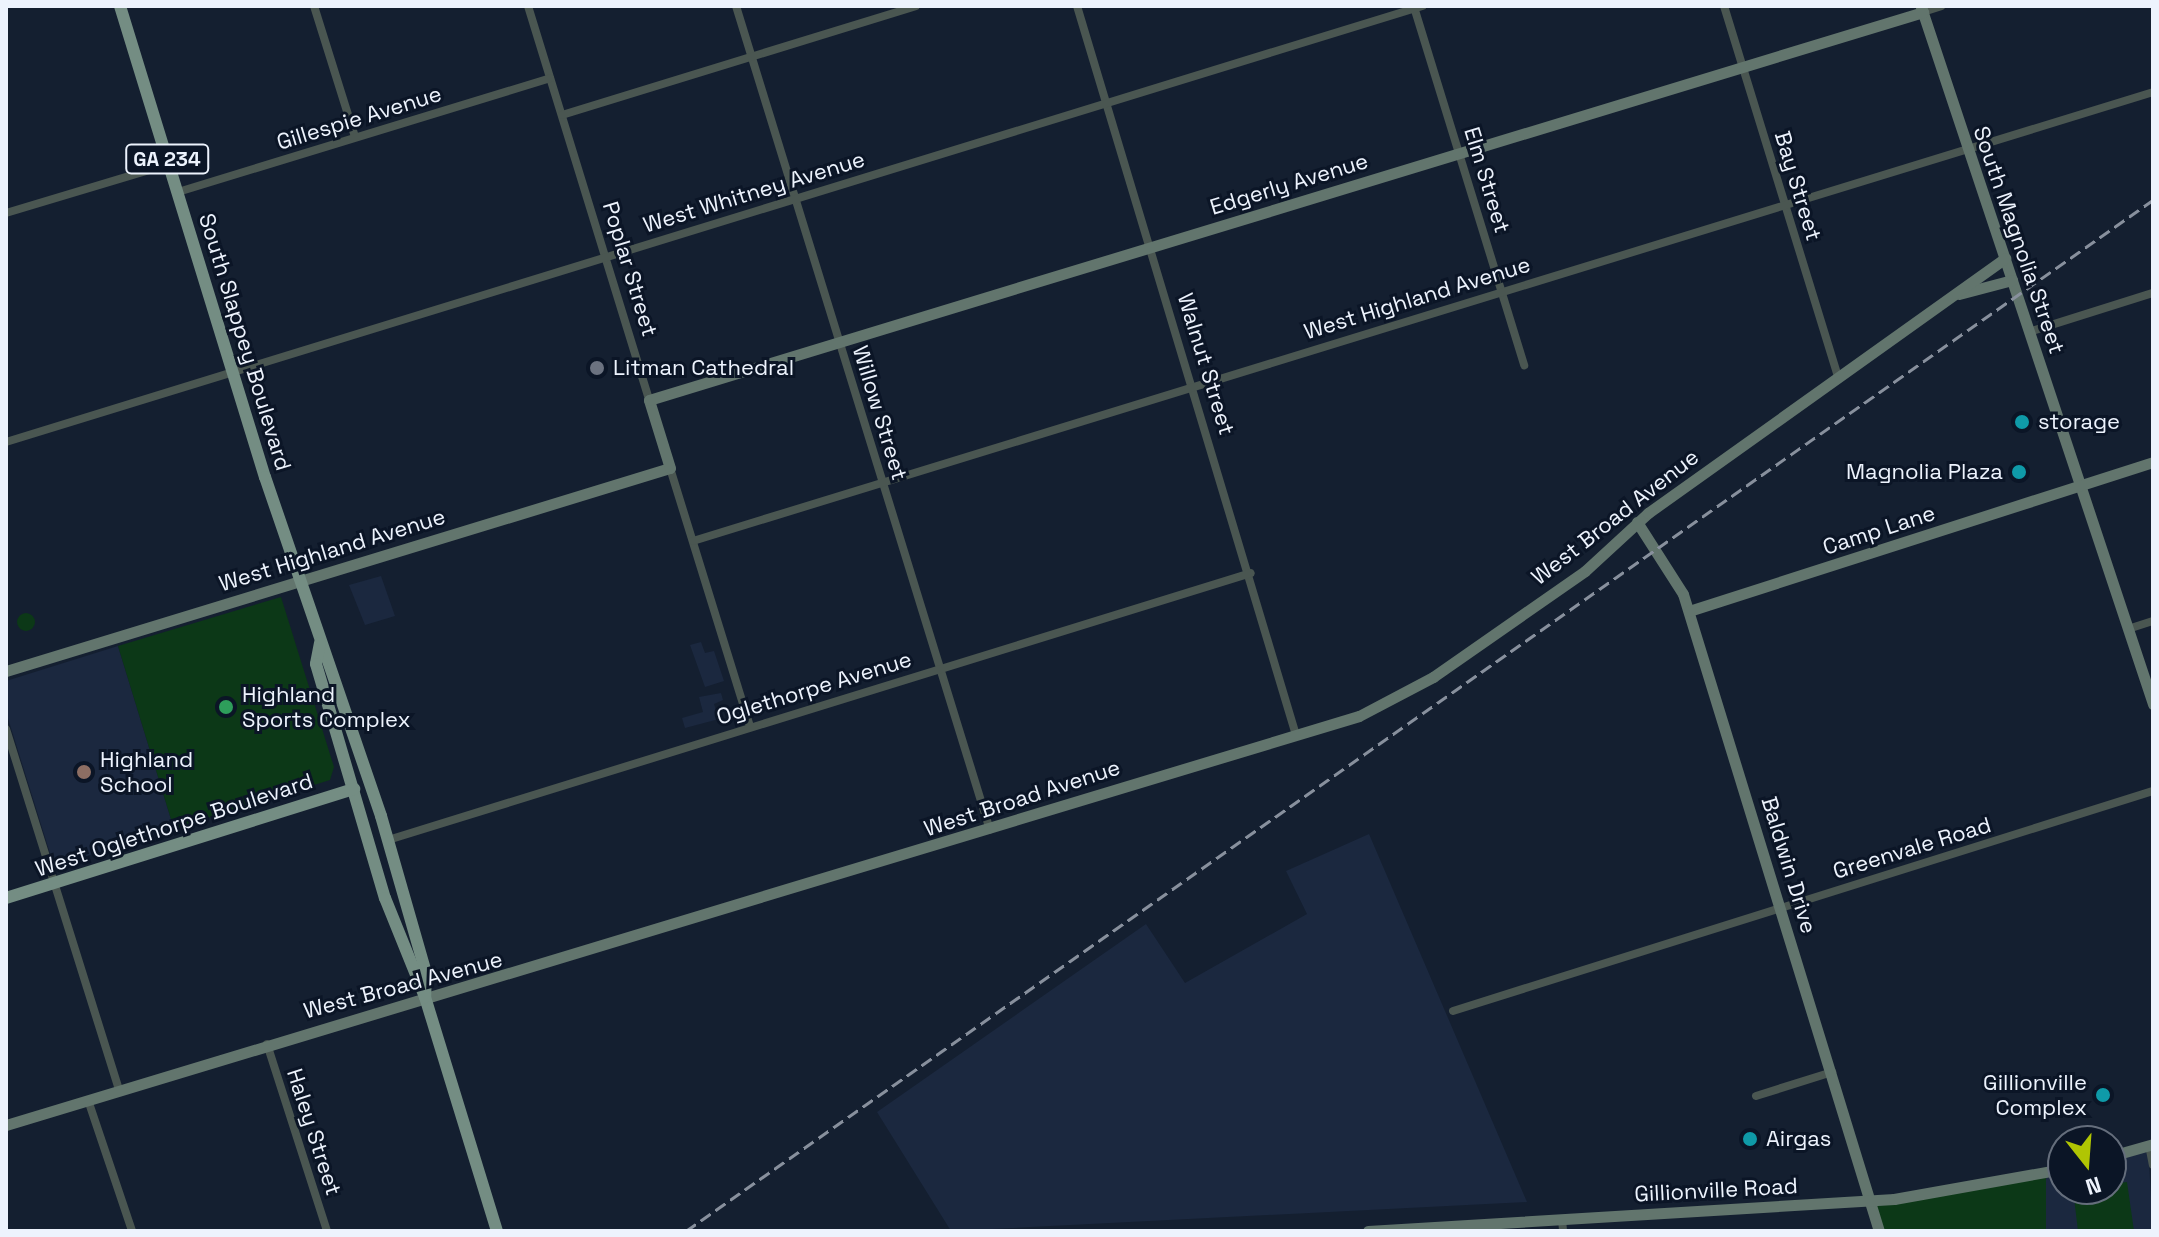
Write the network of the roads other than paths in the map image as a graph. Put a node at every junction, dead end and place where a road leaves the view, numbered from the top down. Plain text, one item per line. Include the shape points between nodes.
1 (120, 6) edge
2 (314, 6) edge
3 (528, 6) edge
4 (736, 6) edge
5 (916, 6) edge
6 (1077, 6) edge
7 (1724, 6) edge
8 (1941, 6) edge
9 (1417, 7) edge
10 (1922, 9) edge
11 (752, 57) junction
12 (1743, 67) junction
13 (550, 78) junction
14 (2153, 92) edge
15 (1106, 104) junction
16 (562, 115) junction
17 (355, 137) junction
18 (1967, 146) junction
19 (1460, 153) junction
20 (169, 164) junction
21 (178, 192) junction
22 (798, 198) junction
23 (1785, 203) junction
24 (6, 213) edge
25 (1150, 247) junction
26 (605, 257) junction
27 (2005, 258) junction
28 (2012, 280) junction
29 (2153, 293) edge
30 (1503, 294) junction
31 (1947, 300) junction
32 (2029, 332) junction
33 (839, 342) junction
34 (1524, 365) dead end
35 (233, 371) junction
36 (1838, 377) junction
37 (1193, 388) junction
38 (649, 400) junction
39 (6, 442) edge
40 (2153, 462) edge
41 (670, 468) junction
42 (883, 483) junction
43 (2081, 487) junction
44 (1637, 522) junction
45 (693, 541) junction
46 (1251, 573) junction
47 (300, 580) junction
48 (1689, 611) junction
49 (2153, 621) edge
50 (2128, 629) junction
51 (320, 643) junction
52 (941, 668) junction
53 (6, 671) edge
54 (2153, 704) edge
55 (750, 727) junction
56 (6, 729) edge
57 (1296, 735) junction
58 (362, 757) junction
59 (354, 789) junction
60 (2153, 791) edge
61 (381, 816) junction
62 (990, 830) junction
63 (388, 840) junction
64 (55, 884) junction
65 (6, 898) edge
66 (1781, 908) junction
67 (425, 997) junction
68 (1453, 1011) dead end
69 (267, 1044) junction
70 (1833, 1071) junction
71 (119, 1090) junction
72 (1756, 1096) dead end
73 (88, 1100) junction
74 (6, 1125) edge
75 (2151, 1144) edge
76 (2127, 1151) edge
77 (2153, 1165) edge
78 (2047, 1172) edge
79 (1874, 1201) junction
80 (1563, 1225) edge
81 (1474, 1228) edge
82 (132, 1231) edge
83 (327, 1231) edge
84 (497, 1231) edge
85 (1368, 1231) edge
86 (1879, 1231) edge

1 - 20 main road, South Slappey Boulevard / GA 234
2 - 17 street
3 - 13 street, Poplar Street
4 - 11 street, Willow Street
5 - 11 street
6 - 15 street, Walnut Street
7 - 12 street, Bay Street
8 - 10 street, Edgerly Avenue
9 - 15 street, West Whitney Avenue
9 - 19 street, Elm Street
10 - 12 street, Edgerly Avenue
10 - 18 street, South Magnolia Street
11 - 16 street
11 - 22 street, Willow Street
12 - 19 street, Edgerly Avenue
12 - 23 street, Bay Street
13 - 16 street, Poplar Street
13 - 17 street, Gillespie Avenue
14 - 18 street, West Highland Avenue
15 - 22 street, West Whitney Avenue
15 - 25 street, Walnut Street
16 - 26 street, Poplar Street
17 - 21 street, Gillespie Avenue
18 - 23 street, West Highland Avenue
18 - 27 street, South Magnolia Street
19 - 25 street, Edgerly Avenue
19 - 30 street, Elm Street
20 - 21 main road, South Slappey Boulevard / GA 234
20 - 24 street
21 - 35 main road, South Slappey Boulevard / GA 234
22 - 26 street, West Whitney Avenue
22 - 33 street, Willow Street
23 - 30 street, West Highland Avenue
23 - 36 street, Bay Street
25 - 33 street, Edgerly Avenue
25 - 37 street, Walnut Street
26 - 35 street, West Whitney Avenue
26 - 38 street, Poplar Street
27 - 28 street, South Magnolia Street
27 - 31 street, West Broad Avenue
28 - 31 street, West Broad Avenue
28 - 32 street, South Magnolia Street
29 - 32 street
30 - 34 street, Elm Street
30 - 37 street, West Highland Avenue
31 - 36 street, West Broad Avenue
32 - 43 street, South Magnolia Street
33 - 38 street, Edgerly Avenue
33 - 42 street, Willow Street
35 - 39 street, West Whitney Avenue
35 - 47 main road, South Slappey Boulevard / GA 234
36 - 44 street, West Broad Avenue
37 - 42 street, West Highland Avenue
37 - 46 street, Walnut Street
38 - 41 street, Poplar Street
40 - 43 street
41 - 45 street, Poplar Street
41 - 47 street, West Highland Avenue
42 - 45 street, West Highland Avenue
42 - 52 street, Willow Street
43 - 48 street, Camp Lane
43 - 50 street, South Magnolia Street
44 - 48 street, Baldwin Drive via 1669,564
44 - 57 street, West Broad Avenue via 1601,559 1433,677 1359,716
45 - 55 street, Poplar Street
46 - 52 street, Oglethorpe Avenue
46 - 57 street, Walnut Street
47 - 51 main road, South Slappey Boulevard / GA 234
47 - 53 street, West Highland Avenue
48 - 66 street, Baldwin Drive
49 - 50 street
50 - 54 street, South Magnolia Street
51 - 58 main road, South Slappey Boulevard / GA 234
51 - 59 main road, South Slappey Boulevard / GA 234 via 316,664
52 - 55 street, Oglethorpe Avenue
52 - 62 street, Willow Street
55 - 63 street, Oglethorpe Avenue
56 - 64 street
57 - 62 street, West Broad Avenue
58 - 59 main road
58 - 61 main road, South Slappey Boulevard / GA 234
59 - 61 main road
59 - 64 main road, West Oglethorpe Boulevard
59 - 67 main road, South Slappey Boulevard via 412,979
60 - 66 street, Greenvale Road
61 - 63 main road, South Slappey Boulevard
62 - 67 street, West Broad Avenue via 550,966
63 - 67 main road, South Slappey Boulevard via 426,973
64 - 65 main road, West Oglethorpe Boulevard
64 - 71 street
66 - 68 street, Greenvale Road
66 - 70 street, Baldwin Drive
67 - 69 street, West Broad Avenue
67 - 84 main road
69 - 71 street, West Broad Avenue
69 - 83 street, Haley Street
70 - 72 street
70 - 79 street, Baldwin Drive
71 - 73 street, West Broad Avenue
73 - 74 street, West Broad Avenue
73 - 82 street
75 - 76 street
75 - 77 street
78 - 79 street, Gillionville Road
79 - 80 street, Gillionville Road
79 - 86 street, Baldwin Drive
80 - 81 street, Gillionville Road
81 - 85 street, Gillionville Road

